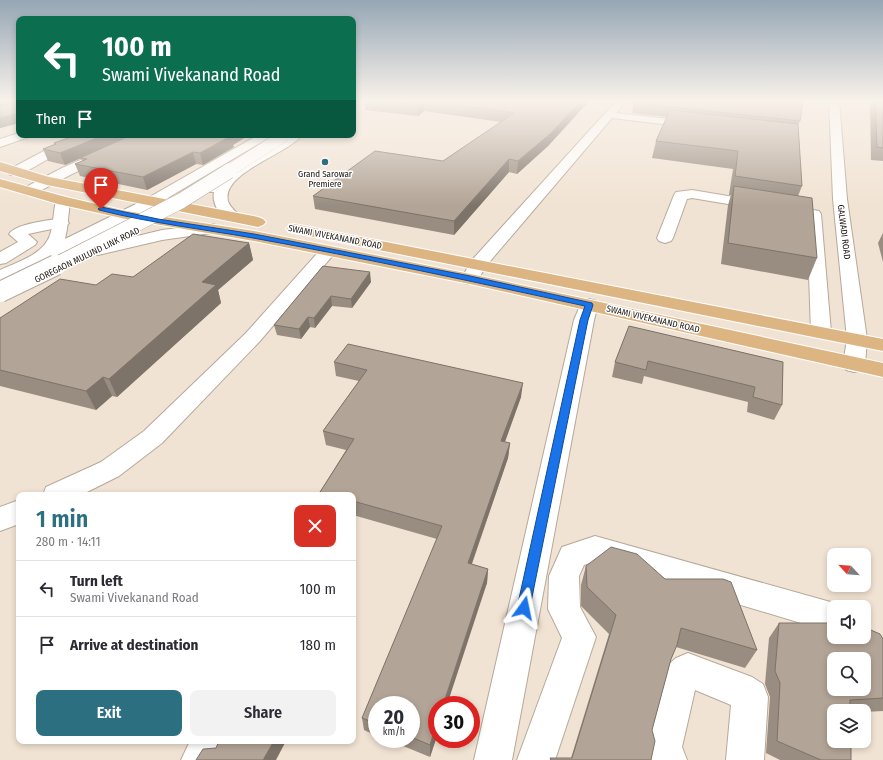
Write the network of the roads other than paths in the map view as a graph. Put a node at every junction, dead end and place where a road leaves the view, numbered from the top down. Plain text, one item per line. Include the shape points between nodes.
1 (591, 135) edge
2 (836, 135) edge
3 (16, 138) edge
4 (77, 138) edge
5 (141, 138) edge
6 (261, 138) edge
7 (271, 138) edge
8 (279, 138) edge
9 (291, 138) edge
10 (0, 143) edge
11 (0, 166) edge
12 (249, 166) junction
13 (15, 172) junction
14 (47, 181) junction
15 (0, 183) edge
16 (29, 191) junction
17 (63, 201) junction
18 (151, 202) junction
19 (183, 207) junction
20 (814, 214) junction
21 (126, 215) junction
22 (234, 218) junction
23 (842, 218) junction
24 (158, 221) junction
25 (61, 223) junction
26 (213, 230) junction
27 (665, 238) dead end
28 (816, 248) junction
29 (98, 250) junction
30 (328, 251) junction
31 (846, 253) junction
32 (39, 259) junction
33 (0, 260) edge
34 (474, 272) junction
35 (0, 277) edge
36 (0, 286) edge
37 (0, 292) edge
38 (0, 297) edge
39 (589, 305) junction
40 (821, 332) junction
41 (857, 339) junction
42 (883, 345) edge
43 (854, 365) junction
44 (883, 370) edge
45 (67, 492) edge
46 (16, 513) edge
47 (0, 520) edge
48 (827, 616) edge
49 (210, 744) edge
50 (200, 760) edge
51 (492, 760) edge
52 (536, 760) edge
53 (668, 760) edge
54 (745, 760) edge

1 - 34 street
2 - 23 street, GALWADI ROAD
3 - 10 street
4 - 13 street
5 - 14 street
6 - 18 street, GOREGAON MULUND LINK ROAD
7 - 36 street via 172,200
8 - 37 street, bridge via 181,201
9 - 12 street, GOREGAON MULUND LINK ROAD
11 - 13 main road, SWAMI VIVEKANAND ROAD
12 - 19 street, GOREGAON MULUND LINK ROAD
12 - 22 street via 227,181 220,194 222,205
13 - 14 main road, SWAMI VIVEKANAND ROAD
14 - 16 street
14 - 18 main road, SWAMI VIVEKANAND ROAD
15 - 16 main road, SWAMI VIVEKANAND ROAD
16 - 17 main road, SWAMI VIVEKANAND ROAD
17 - 21 main road, SWAMI VIVEKANAND ROAD
17 - 25 street via 60,211
18 - 19 main road, SWAMI VIVEKANAND ROAD
18 - 21 street, GOREGAON MULUND LINK ROAD
19 - 22 main road, SWAMI VIVEKANAND ROAD
19 - 24 street, GOREGAON MULUND LINK ROAD
20 - 23 street
20 - 27 street via 692,194 681,195
20 - 28 street
21 - 24 main road, SWAMI VIVEKANAND ROAD
21 - 32 street, GOREGAON MULUND LINK ROAD
22 - 34 main road, SWAMI VIVEKANAND ROAD
23 - 31 street, GALWADI ROAD
24 - 26 main road, SWAMI VIVEKANAND ROAD
24 - 29 street, GOREGAON MULUND LINK ROAD
25 - 32 street via 54,246
25 - 33 street via 16,234 29,242
26 - 29 street via 162,235
26 - 30 main road, SWAMI VIVEKANAND ROAD
28 - 31 street
28 - 40 street
29 - 38 street, GOREGAON MULUND LINK ROAD
30 - 34 main road, SWAMI VIVEKANAND ROAD
30 - 45 street via 253,337 153,437 110,469
31 - 41 street, GALWADI ROAD
32 - 35 street, GOREGAON MULUND LINK ROAD
34 - 39 main road, SWAMI VIVEKANAND ROAD
34 - 40 main road, SWAMI VIVEKANAND ROAD
39 - 43 main road, SWAMI VIVEKANAND ROAD
39 - 51 street
40 - 41 main road, SWAMI VIVEKANAND ROAD
41 - 42 main road, SWAMI VIVEKANAND ROAD
41 - 43 street, GALWADI ROAD
43 - 44 main road, SWAMI VIVEKANAND ROAD
46 - 47 street
48 - 52 street via 595,548 572,556 564,576 564,609 579,638
49 - 50 street
53 - 54 street via 663,747 680,677 688,670 740,689 750,697

